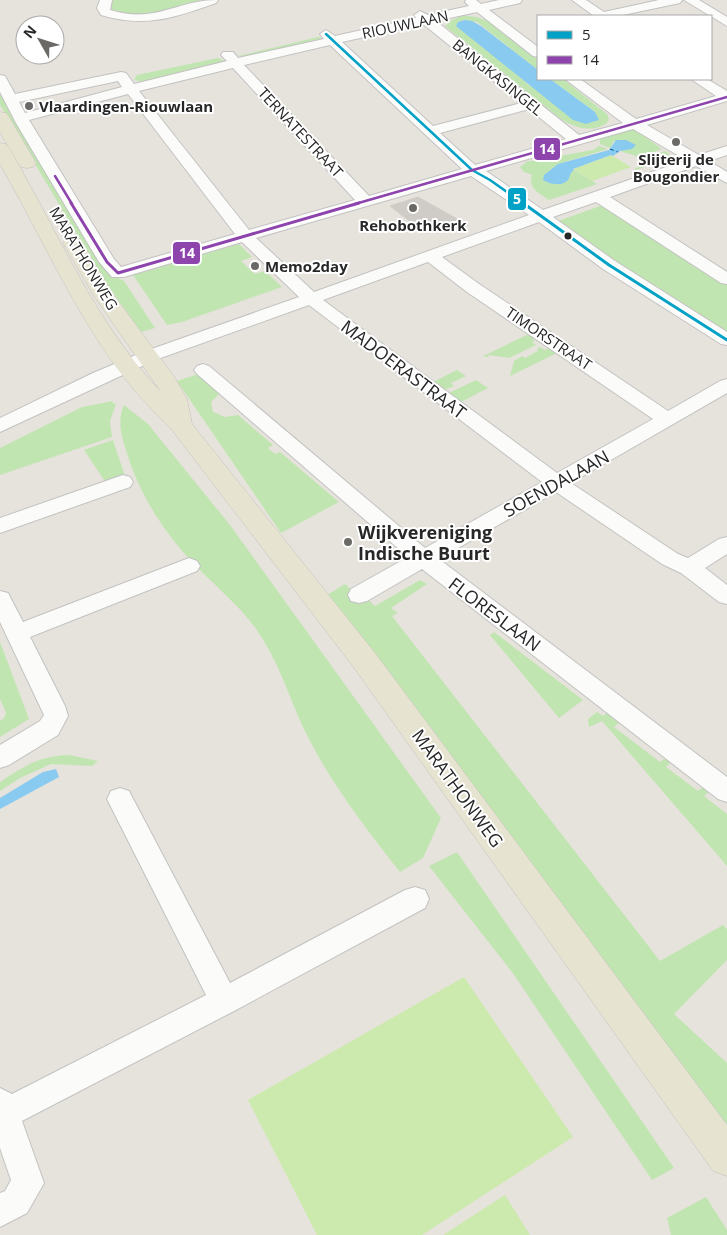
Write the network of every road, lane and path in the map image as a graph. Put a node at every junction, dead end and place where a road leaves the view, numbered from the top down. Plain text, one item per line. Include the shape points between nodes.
1 (106, 0) edge
2 (212, 0) edge
3 (516, 0) edge
4 (578, 0) edge
5 (676, 0) edge
6 (690, 0) edge
7 (476, 3) edge
8 (600, 15) edge
9 (607, 15) edge
10 (423, 17) junction
11 (727, 22) edge
12 (531, 32) dead end
13 (516, 35) junction
14 (329, 37) junction
15 (537, 51) edge
16 (231, 58) junction
17 (169, 66) dead end
18 (140, 72) dead end
19 (120, 76) junction
20 (0, 79) edge
21 (573, 80) edge
22 (700, 80) edge
23 (130, 88) junction
24 (727, 97) edge
25 (11, 99) junction
26 (532, 104) junction
27 (0, 117) edge
28 (22, 118) junction
29 (635, 124) junction
30 (431, 131) junction
31 (576, 140) junction
32 (0, 148) edge
33 (727, 150) edge
34 (696, 161) junction
35 (472, 170) junction
36 (727, 178) edge
37 (598, 196) junction
38 (366, 202) junction
39 (541, 217) junction
40 (246, 237) junction
41 (430, 256) junction
42 (727, 279) edge
43 (312, 298) junction
44 (727, 340) edge
45 (149, 356) junction
46 (126, 365) junction
47 (203, 370) dead end
48 (727, 386) edge
49 (668, 420) junction
50 (180, 425) junction
51 (0, 426) edge
52 (122, 482) dead end
53 (557, 483) junction
54 (0, 526) edge
55 (727, 544) edge
56 (423, 558) junction
57 (190, 566) dead end
58 (689, 568) junction
59 (359, 595) dead end
60 (727, 596) edge
61 (0, 600) edge
62 (17, 633) junction
63 (0, 758) edge
64 (727, 791) edge
65 (120, 799) dead end
66 (415, 899) dead end
67 (224, 1001) junction
68 (2, 1108) edge
69 (727, 1157) edge
70 (0, 1210) edge

1 - 2 street via 105,12 133,20 170,14
3 - 7 street, RIOUWLAAN
4 - 8 street
5 - 9 street
6 - 11 street
7 - 10 street, RIOUWLAAN
7 - 13 street
10 - 14 street, RIOUWLAAN
10 - 26 street, BANGKASINGEL
12 - 13 street
13 - 15 street
14 - 16 street, RIOUWLAAN
14 - 30 street
16 - 17 street, RIOUWLAAN
16 - 23 street, RIOUWLAAN
16 - 38 street, TERNATESTRAAT
18 - 19 street
19 - 23 street
19 - 25 street
20 - 25 street
21 - 29 street
22 - 24 street
23 - 28 street, RIOUWLAAN
23 - 40 street, MADOERASTRAAT
24 - 29 street
25 - 28 street
26 - 30 street
26 - 31 street, BANGKASINGEL
27 - 45 main road, MARATHONWEG via 104,296
28 - 40 street via 107,262 118,273
29 - 31 street
29 - 34 street
30 - 35 street
31 - 35 street
32 - 46 main road, MARATHONWEG via 78,292
33 - 34 street
34 - 36 street
34 - 37 street
35 - 38 street
35 - 39 street
37 - 39 street
37 - 42 street
38 - 40 street
39 - 41 street
39 - 44 street via 609,265
40 - 43 street, MADOERASTRAAT
41 - 43 street
41 - 49 street, TIMORSTRAAT
43 - 45 street
43 - 53 street, MADOERASTRAAT
45 - 46 street
45 - 50 main road, MARATHONWEG via 176,399
46 - 50 main road, MARATHONWEG via 158,405
46 - 51 street
47 - 56 street, FLORESLAAN
48 - 49 street, SOENDALAAN
49 - 53 street, SOENDALAAN
50 - 69 main road, MARATHONWEG via 365,660
52 - 54 street
53 - 56 street, SOENDALAAN
53 - 58 street, MADOERASTRAAT via 670,559
55 - 58 street
56 - 59 street, SOENDALAAN
56 - 64 street, FLORESLAAN
57 - 62 street
58 - 60 street, MADOERASTRAAT
61 - 62 street
62 - 63 street via 56,716 49,728
65 - 67 street
66 - 67 street
67 - 68 street
68 - 70 street via 28,1183 16,1202

